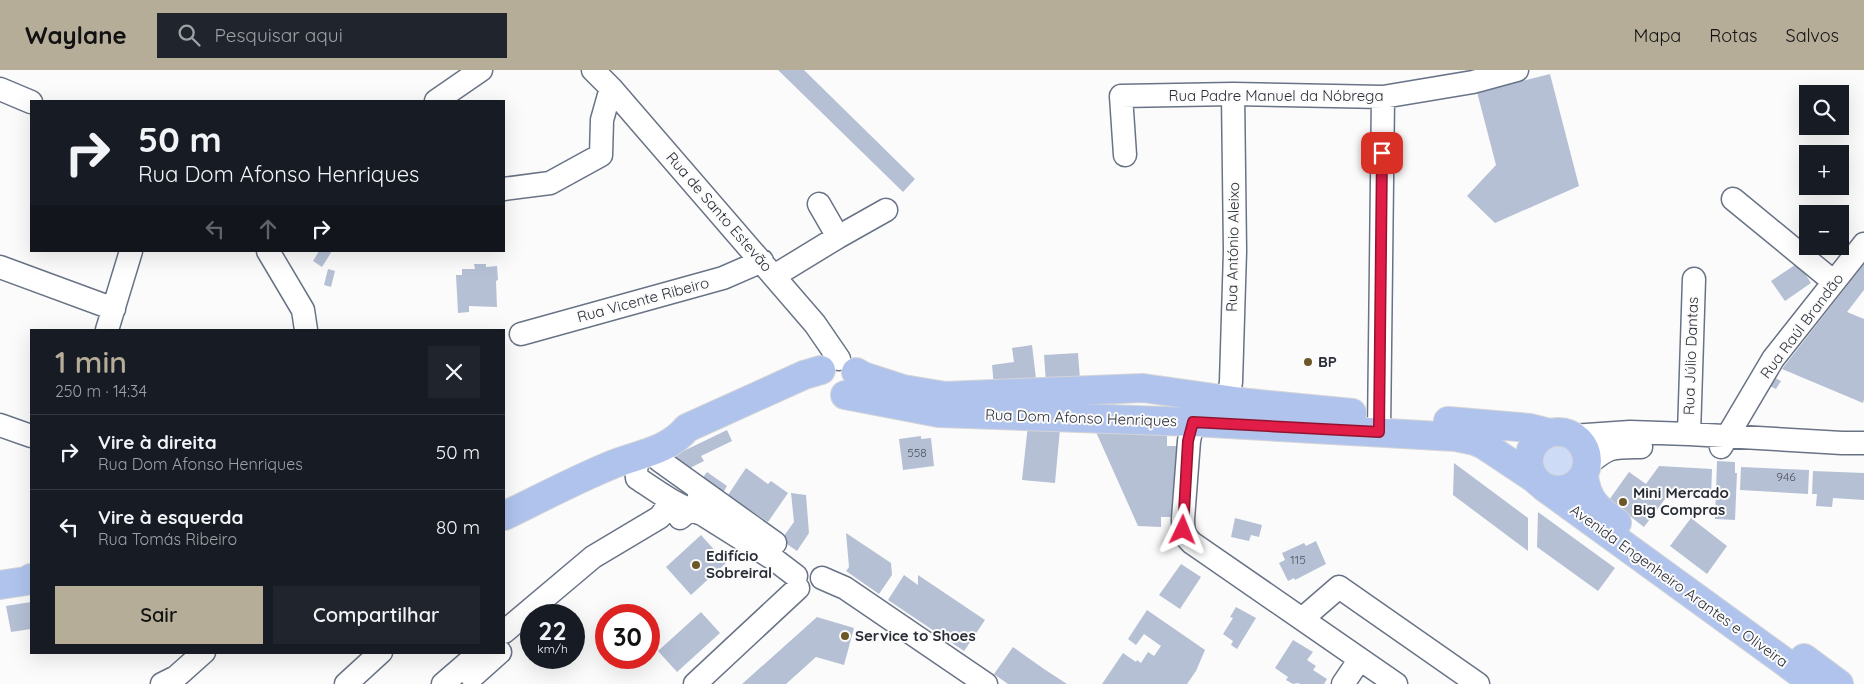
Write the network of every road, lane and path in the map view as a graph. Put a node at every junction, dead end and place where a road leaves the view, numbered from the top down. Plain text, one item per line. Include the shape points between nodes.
1 (481, 70) edge
2 (593, 70) edge
3 (1517, 70) edge
4 (610, 88) junction
5 (0, 89) edge
6 (1233, 94) junction
7 (1383, 97) junction
8 (437, 100) edge
9 (30, 102) edge
10 (1125, 155) dead end
11 (505, 190) edge
12 (1733, 199) dead end
13 (819, 204) dead end
14 (886, 210) dead end
15 (838, 237) junction
16 (1864, 244) edge
17 (131, 252) edge
18 (269, 252) edge
19 (0, 267) edge
20 (768, 269) junction
21 (1694, 279) dead end
22 (1834, 282) junction
23 (114, 309) junction
24 (107, 329) edge
25 (306, 329) edge
26 (521, 334) dead end
27 (836, 376) junction
28 (1187, 394) junction
29 (1241, 409) junction
30 (1189, 422) junction
31 (1379, 424) junction
32 (0, 425) edge
33 (1561, 434) junction
34 (1688, 434) junction
35 (30, 436) edge
36 (1724, 442) junction
37 (1864, 443) edge
38 (1864, 454) edge
39 (643, 462) junction
40 (1585, 470) junction
41 (1539, 483) junction
42 (700, 490) junction
43 (680, 506) junction
44 (505, 516) edge
45 (505, 530) edge
46 (30, 579) edge
47 (808, 580) junction
48 (0, 585) edge
49 (30, 590) edge
50 (0, 595) edge
51 (556, 604) edge
52 (1302, 620) junction
53 (505, 631) edge
54 (520, 635) edge
55 (505, 648) edge
56 (202, 654) edge
57 (379, 654) edge
58 (478, 654) edge
59 (498, 654) edge
60 (1360, 659) junction
61 (162, 684) edge
62 (346, 684) edge
63 (443, 684) edge
64 (464, 684) edge
65 (695, 684) edge
66 (966, 684) edge
67 (986, 684) edge
68 (1343, 684) edge
69 (1396, 684) edge
70 (1478, 684) edge
71 (1815, 684) edge
72 (1839, 684) edge

1 - 8 street
2 - 4 street, Rua de Santo Estevão
3 - 7 street, Rua Padre Manuel da Nóbrega via 1473,82
4 - 11 street via 602,120 601,155 550,183
4 - 20 street, Rua de Santo Estevão
5 - 9 street
6 - 7 street, Rua Padre Manuel da Nóbrega
6 - 10 street, Rua Padre Manuel da Nóbrega via 1121,96
6 - 29 street, Rua António Aleixo via 1235,251 1231,382
7 - 31 street
12 - 22 street
13 - 15 street
14 - 15 street, Rua Vicente Ribeiro
15 - 20 street, Rua Vicente Ribeiro
16 - 22 street, Rua Raúl Brandão
17 - 23 street
18 - 25 street via 303,310
19 - 23 street
20 - 26 street, Rua Vicente Ribeiro via 723,278
20 - 27 street, Rua de Santo Estevão via 815,324
21 - 34 street, Rua Júlio Dantas
22 - 36 street, Rua Raúl Brandão via 1773,360
23 - 24 street
27 - 28 main road, Rua Dom Afonso Henriques via 863,376 903,389 945,396 1128,388
27 - 30 main road, Rua Dom Afonso Henriques via 940,413
27 - 39 main road via 691,439 678,439
28 - 29 main road, Rua Dom Afonso Henriques
28 - 30 main road via 1179,407
29 - 30 main road, Rua Dom Afonso Henriques
29 - 31 main road, Rua Dom Afonso Henriques
30 - 52 street via 1183,520 1186,537
31 - 33 main road, Rua Dom Afonso Henriques via 1530,428
31 - 41 main road, Rua Dom Afonso Henriques via 1475,441
32 - 35 street
33 - 34 street, Rua Dom Afonso Henriques
33 - 40 main road via 1584,448
33 - 41 main road via 1542,437 1530,452 1530,471
34 - 36 street, Rua Dom Afonso Henriques
36 - 37 street, Rua Dom Afonso Henriques
36 - 38 street, Rua Dom Afonso Henriques
36 - 40 street, Rua Dom Afonso Henriques via 1613,448 1603,451
39 - 42 street via 659,460
39 - 43 street
39 - 44 main road via 609,466
39 - 45 main road via 621,478 608,481
40 - 41 main road, Rua Dom Afonso Henriques via 1578,483 1561,491
40 - 72 main road, Avenida Engenheiro Arantes e Oliveira via 1585,489 1599,510
41 - 71 main road, Avenida Engenheiro Arantes e Oliveira
42 - 43 street via 698,503
42 - 47 street via 783,549
43 - 47 street via 702,514
43 - 51 street via 667,529 599,567
43 - 53 street via 593,557
46 - 48 main road
47 - 65 street
47 - 66 street
47 - 67 street via 845,588
49 - 50 main road
52 - 60 street
52 - 70 street via 1339,588
54 - 55 street
56 - 61 street via 176,677
57 - 62 street
58 - 63 street
59 - 64 street
60 - 68 street
60 - 69 street

